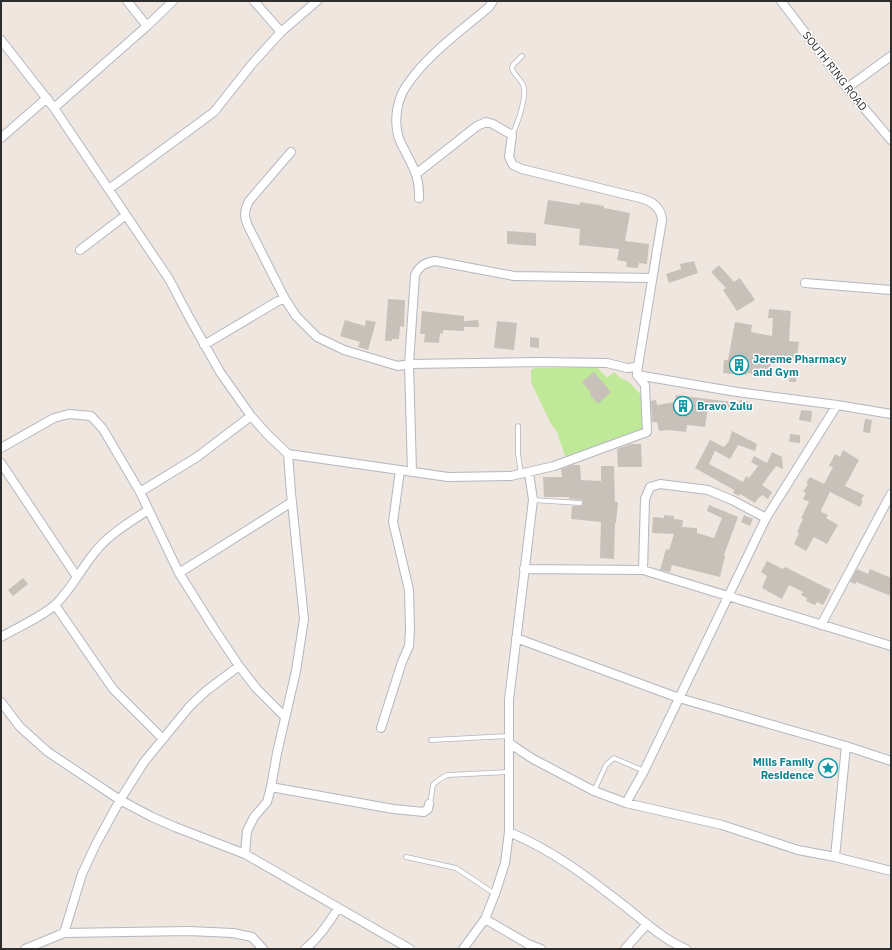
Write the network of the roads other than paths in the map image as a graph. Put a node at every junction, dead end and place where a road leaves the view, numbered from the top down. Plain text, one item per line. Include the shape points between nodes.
1 (128, 1) edge
2 (173, 1) edge
3 (254, 1) edge
4 (317, 1) edge
5 (493, 1) edge
6 (781, 1) edge
7 (147, 26) junction
8 (281, 32) junction
9 (1, 40) edge
10 (522, 56) dead end
11 (891, 56) edge
12 (848, 88) junction
13 (47, 98) junction
14 (54, 108) junction
15 (512, 135) junction
16 (1, 138) edge
17 (891, 140) edge
18 (291, 152) dead end
19 (416, 174) junction
20 (109, 189) junction
21 (419, 198) dead end
22 (126, 215) junction
23 (80, 250) dead end
24 (652, 278) junction
25 (805, 283) dead end
26 (891, 290) edge
27 (285, 299) junction
28 (204, 344) junction
29 (409, 364) junction
30 (637, 371) junction
31 (837, 405) junction
32 (891, 414) edge
33 (251, 416) junction
34 (518, 426) dead end
35 (1, 448) edge
36 (288, 454) junction
37 (1, 463) edge
38 (400, 470) junction
39 (412, 472) junction
40 (525, 473) junction
41 (140, 492) junction
42 (891, 494) edge
43 (533, 500) junction
44 (292, 502) junction
45 (580, 503) dead end
46 (148, 510) junction
47 (766, 518) junction
48 (524, 569) junction
49 (643, 570) junction
50 (179, 573) junction
51 (78, 578) junction
52 (728, 596) junction
53 (55, 605) junction
54 (821, 625) junction
55 (1, 637) edge
56 (516, 638) junction
57 (891, 646) edge
58 (238, 666) junction
59 (679, 698) junction
60 (1, 702) edge
61 (285, 717) junction
62 (381, 728) dead end
63 (163, 739) junction
64 (431, 740) dead end
65 (509, 740) junction
66 (846, 746) junction
67 (891, 761) edge
68 (644, 771) junction
69 (508, 772) junction
70 (271, 787) junction
71 (594, 791) junction
72 (120, 800) junction
73 (626, 803) junction
74 (429, 804) joint
75 (509, 832) junction
76 (245, 854) junction
77 (835, 857) junction
78 (406, 858) dead end
79 (891, 871) edge
80 (495, 894) junction
81 (338, 908) junction
82 (485, 919) junction
83 (646, 925) junction
84 (64, 933) junction
85 (25, 949) edge
86 (263, 949) edge
87 (305, 949) edge
88 (410, 949) edge
89 (464, 949) edge
90 (540, 949) edge
91 (625, 949) edge
92 (686, 949) edge

1 - 7 street
2 - 7 street
3 - 8 street
4 - 8 street
5 - 19 street via 430,58 407,85 401,97 396,120 398,137
6 - 12 street, SOUTH RING ROAD
7 - 14 street
8 - 20 street via 214,112
9 - 13 street
10 - 15 lane via 512,68 524,88 522,110
11 - 12 street
12 - 17 street, SOUTH RING ROAD
13 - 14 street
13 - 16 street
14 - 20 street
15 - 19 street via 486,122
15 - 24 street via 509,157 512,164 522,169 648,200 654,204 661,212 662,220
18 - 27 street via 249,201 244,216
19 - 21 street via 420,186
20 - 22 street
22 - 23 street
22 - 28 street via 169,279
24 - 29 street via 514,276 435,261 424,264 415,275
24 - 30 street
25 - 26 street
27 - 28 street
27 - 29 street via 296,316 317,338 344,350 398,366
28 - 33 street
29 - 30 street via 607,364
29 - 39 street
30 - 31 street via 737,392
30 - 40 street via 645,385 647,432 579,458
31 - 32 street
31 - 47 street
33 - 36 street
33 - 41 street via 197,457
34 - 40 lane via 518,454
35 - 41 street via 54,418 69,414 91,416 102,429
36 - 38 street
36 - 44 street
37 - 51 street
38 - 39 street
38 - 62 street via 392,522 409,590 409,646
39 - 40 street via 448,477
40 - 43 street
41 - 46 street
42 - 54 street
43 - 45 lane
43 - 48 street
44 - 50 street
44 - 61 street via 304,619 296,671
46 - 50 street
46 - 51 street via 104,542
47 - 49 street via 708,490 660,484 650,487 645,499
47 - 52 street
48 - 49 street
48 - 56 street
49 - 52 street
50 - 58 street
51 - 53 street
52 - 54 street
52 - 59 street
53 - 55 street
53 - 63 street via 113,689
54 - 57 street
56 - 59 street
56 - 65 street via 509,700
58 - 61 street
58 - 63 street via 190,706
59 - 66 street
59 - 68 street
60 - 72 street via 20,727 48,752
61 - 70 street
63 - 72 street via 144,762
64 - 65 lane
65 - 69 street
65 - 71 street via 533,759
66 - 67 street
66 - 77 street
68 - 71 lane via 614,758 606,765
68 - 73 street
69 - 74 lane via 448,775 434,785
69 - 75 street
70 - 74 street via 409,811 424,812
70 - 76 street via 267,802 254,817 247,831
71 - 73 street
72 - 76 street via 169,825
72 - 84 street via 82,874
73 - 77 street via 722,825 798,850
75 - 80 street via 505,863
75 - 83 street via 532,842 578,869
76 - 81 street
77 - 79 street
78 - 80 lane via 456,868
80 - 82 street
81 - 87 street via 317,938
81 - 88 street
82 - 89 street
82 - 90 street
83 - 91 street
83 - 92 street
84 - 85 street
84 - 86 street via 233,932 252,937

